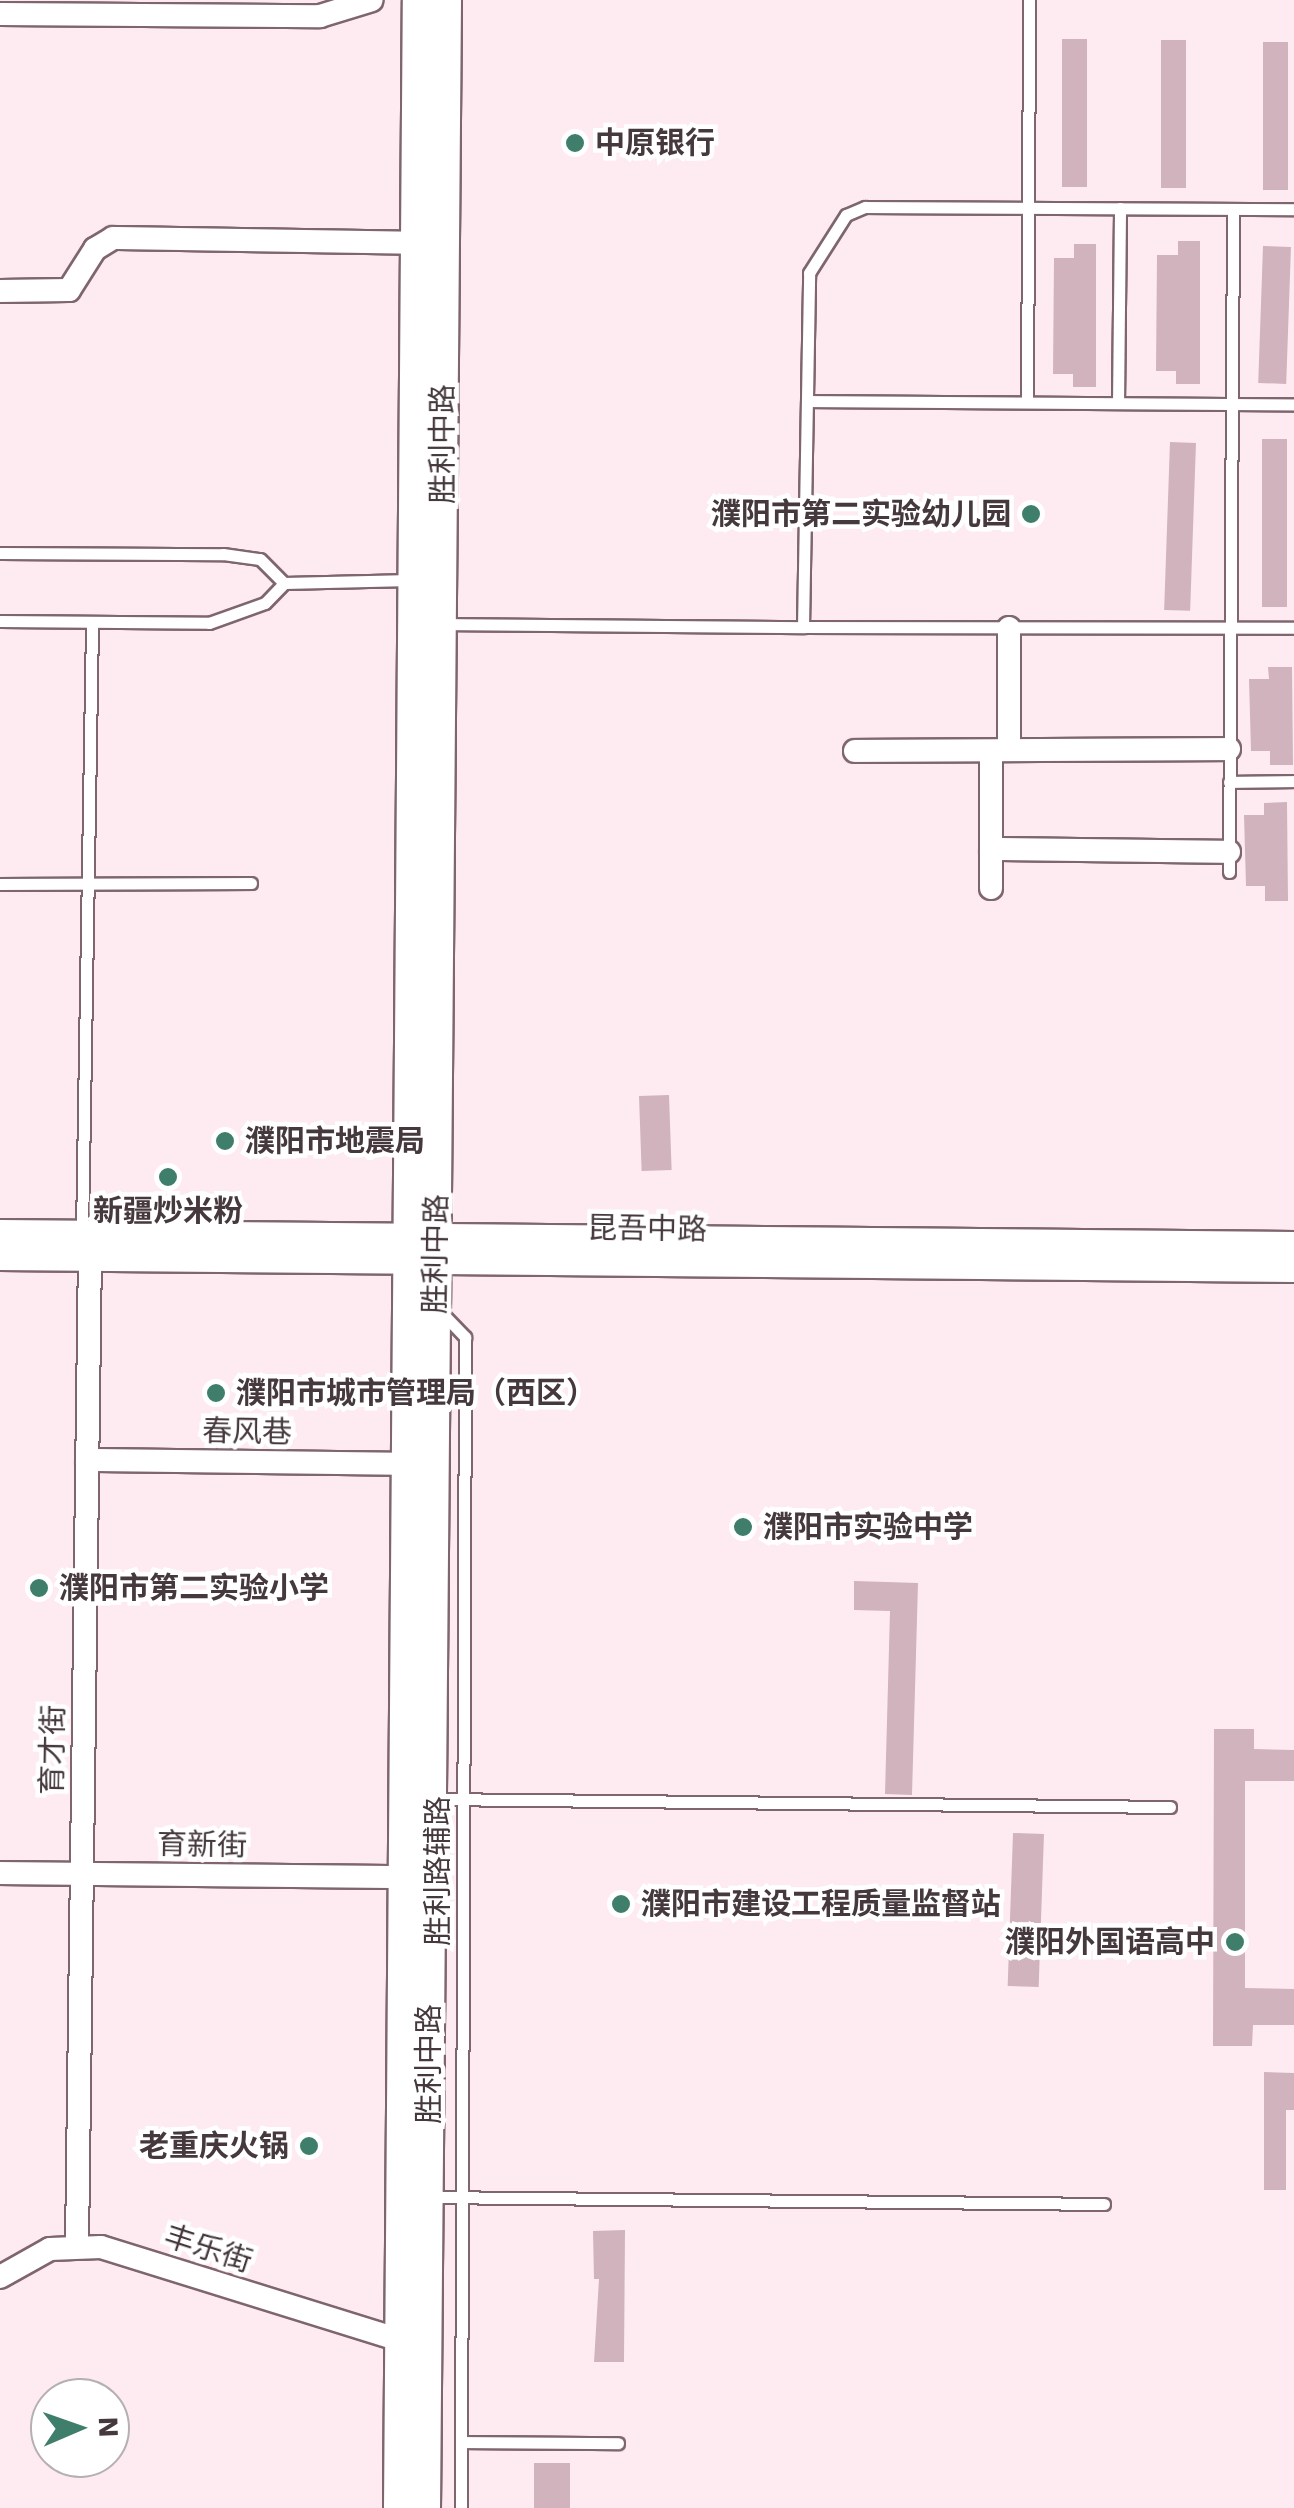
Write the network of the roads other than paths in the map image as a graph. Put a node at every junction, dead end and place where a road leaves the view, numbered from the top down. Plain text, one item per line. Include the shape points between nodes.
1 (372, 0) edge
2 (418, 0) edge
3 (446, 0) edge
4 (1029, 0) edge
5 (0, 14) edge
6 (1028, 208) junction
7 (1120, 208) junction
8 (1232, 209) junction
9 (1294, 209) edge
10 (417, 243) junction
11 (0, 291) edge
12 (807, 401) junction
13 (1026, 402) junction
14 (1118, 403) junction
15 (1230, 403) junction
16 (1294, 404) edge
17 (0, 554) edge
18 (415, 580) junction
19 (284, 583) junction
20 (0, 622) edge
21 (92, 622) junction
22 (441, 624) junction
23 (803, 627) junction
24 (1009, 628) junction
25 (1228, 628) junction
26 (1294, 628) edge
27 (1000, 749) junction
28 (1229, 749) junction
29 (855, 750) dead end
30 (1294, 780) edge
31 (1229, 782) junction
32 (991, 849) junction
33 (1229, 862) joint
34 (251, 883) dead end
35 (0, 884) edge
36 (88, 884) junction
37 (991, 888) dead end
38 (0, 1234) edge
39 (86, 1245) junction
40 (1294, 1246) edge
41 (423, 1248) junction
42 (0, 1256) edge
43 (1294, 1268) edge
44 (435, 1306) junction
45 (87, 1460) junction
46 (407, 1464) junction
47 (431, 1798) junction
48 (464, 1799) junction
49 (1170, 1807) dead end
50 (0, 1874) edge
51 (82, 1874) junction
52 (404, 1877) junction
53 (428, 2197) junction
54 (462, 2197) junction
55 (1104, 2204) dead end
56 (77, 2245) junction
57 (0, 2277) edge
58 (400, 2340) junction
59 (462, 2442) junction
60 (618, 2443) dead end
61 (399, 2508) edge
62 (425, 2508) edge
63 (462, 2508) edge

1 - 5 street via 320,16
2 - 10 main road, 胜利中路
3 - 22 main road, 胜利中路
4 - 6 lane
6 - 7 lane
6 - 12 lane via 865,207 846,215 809,273
6 - 13 lane
7 - 8 lane
7 - 14 lane
8 - 9 lane
8 - 15 lane
10 - 11 street via 113,238 96,250 69,290
10 - 18 main road, 胜利中路
12 - 13 lane
12 - 23 lane
13 - 14 lane
14 - 15 lane
15 - 16 lane
15 - 25 lane
17 - 19 lane via 223,554 260,559
18 - 19 lane
18 - 41 main road, 胜利中路
19 - 21 lane via 265,602 209,623
20 - 21 lane
21 - 36 lane
22 - 23 lane
22 - 41 main road, 胜利中路
23 - 24 lane
24 - 25 lane
24 - 27 street
25 - 26 lane
25 - 28 lane
27 - 28 street
27 - 29 street
27 - 32 street
28 - 31 lane
30 - 31 lane
31 - 33 lane
32 - 33 street
32 - 37 street
34 - 36 lane
35 - 36 lane
36 - 39 lane
38 - 39 street, 昆吾中路
39 - 41 street, 昆吾中路
39 - 42 street, 昆吾中路
39 - 45 street, 育才街
40 - 41 street, 昆吾中路
41 - 43 street, 昆吾中路
41 - 44 main road, 胜利中路
41 - 46 main road, 胜利中路
44 - 47 main road, 胜利中路
44 - 48 lane, 胜利路辅路 via 466,1337
45 - 46 street, 春风巷
45 - 51 street, 育才街
46 - 52 main road, 胜利中路
47 - 48 lane
47 - 53 main road, 胜利中路
48 - 49 lane
48 - 54 lane, 胜利路辅路
50 - 51 street, 育新街
51 - 52 street, 育新街
51 - 56 street, 育才街
52 - 58 main road, 胜利中路
53 - 54 lane
53 - 62 main road, 胜利中路
54 - 55 lane
54 - 59 lane, 胜利路辅路
56 - 57 street, 丰乐街 via 50,2249
56 - 58 street, 丰乐街 via 122,2252
58 - 61 main road, 胜利中路
59 - 60 lane
59 - 63 lane, 胜利路辅路

